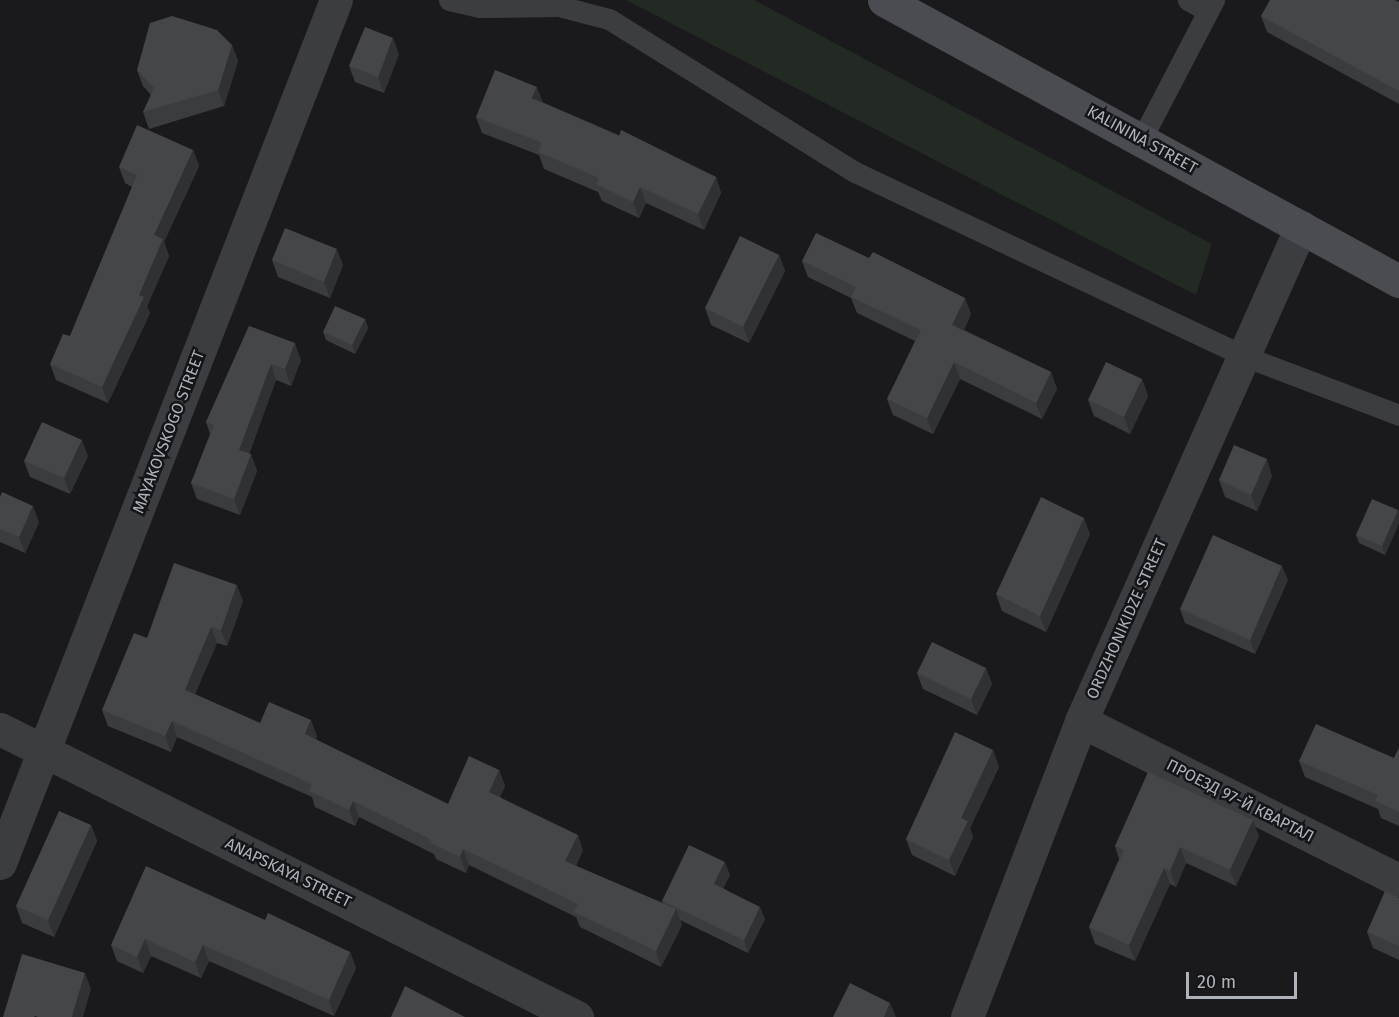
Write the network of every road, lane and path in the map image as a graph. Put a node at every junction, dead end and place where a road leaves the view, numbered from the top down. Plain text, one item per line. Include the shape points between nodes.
1 (336, 0) edge
2 (449, 0) edge
3 (884, 0) edge
4 (1188, 0) edge
5 (1211, 5) edge
6 (1141, 140) junction
7 (1301, 227) junction
8 (1399, 280) edge
9 (1244, 356) junction
10 (1399, 415) edge
11 (1081, 721) junction
12 (0, 729) edge
13 (45, 752) junction
14 (0, 863) edge
15 (1399, 880) edge
16 (577, 1017) edge
17 (967, 1017) edge

1 - 13 street, MAYAKOVSKOGO STREET
2 - 9 lane via 479,7 559,6 609,20 855,172
3 - 6 main road, KALININA STREET
4 - 5 lane
5 - 6 lane
6 - 7 main road, KALININA STREET
7 - 8 main road, KALININA STREET
7 - 9 street, ORDZHONIKIDZE STREET
9 - 10 lane
9 - 11 street, ORDZHONIKIDZE STREET
11 - 15 street, ПРОЕЗД 97-Й КВАРТАЛ
11 - 17 street, ORDZHONIKIDZE STREET
12 - 13 street, ANAPSKAYA STREET
13 - 14 street, MAYAKOVSKOGO STREET
13 - 16 street, ANAPSKAYA STREET

